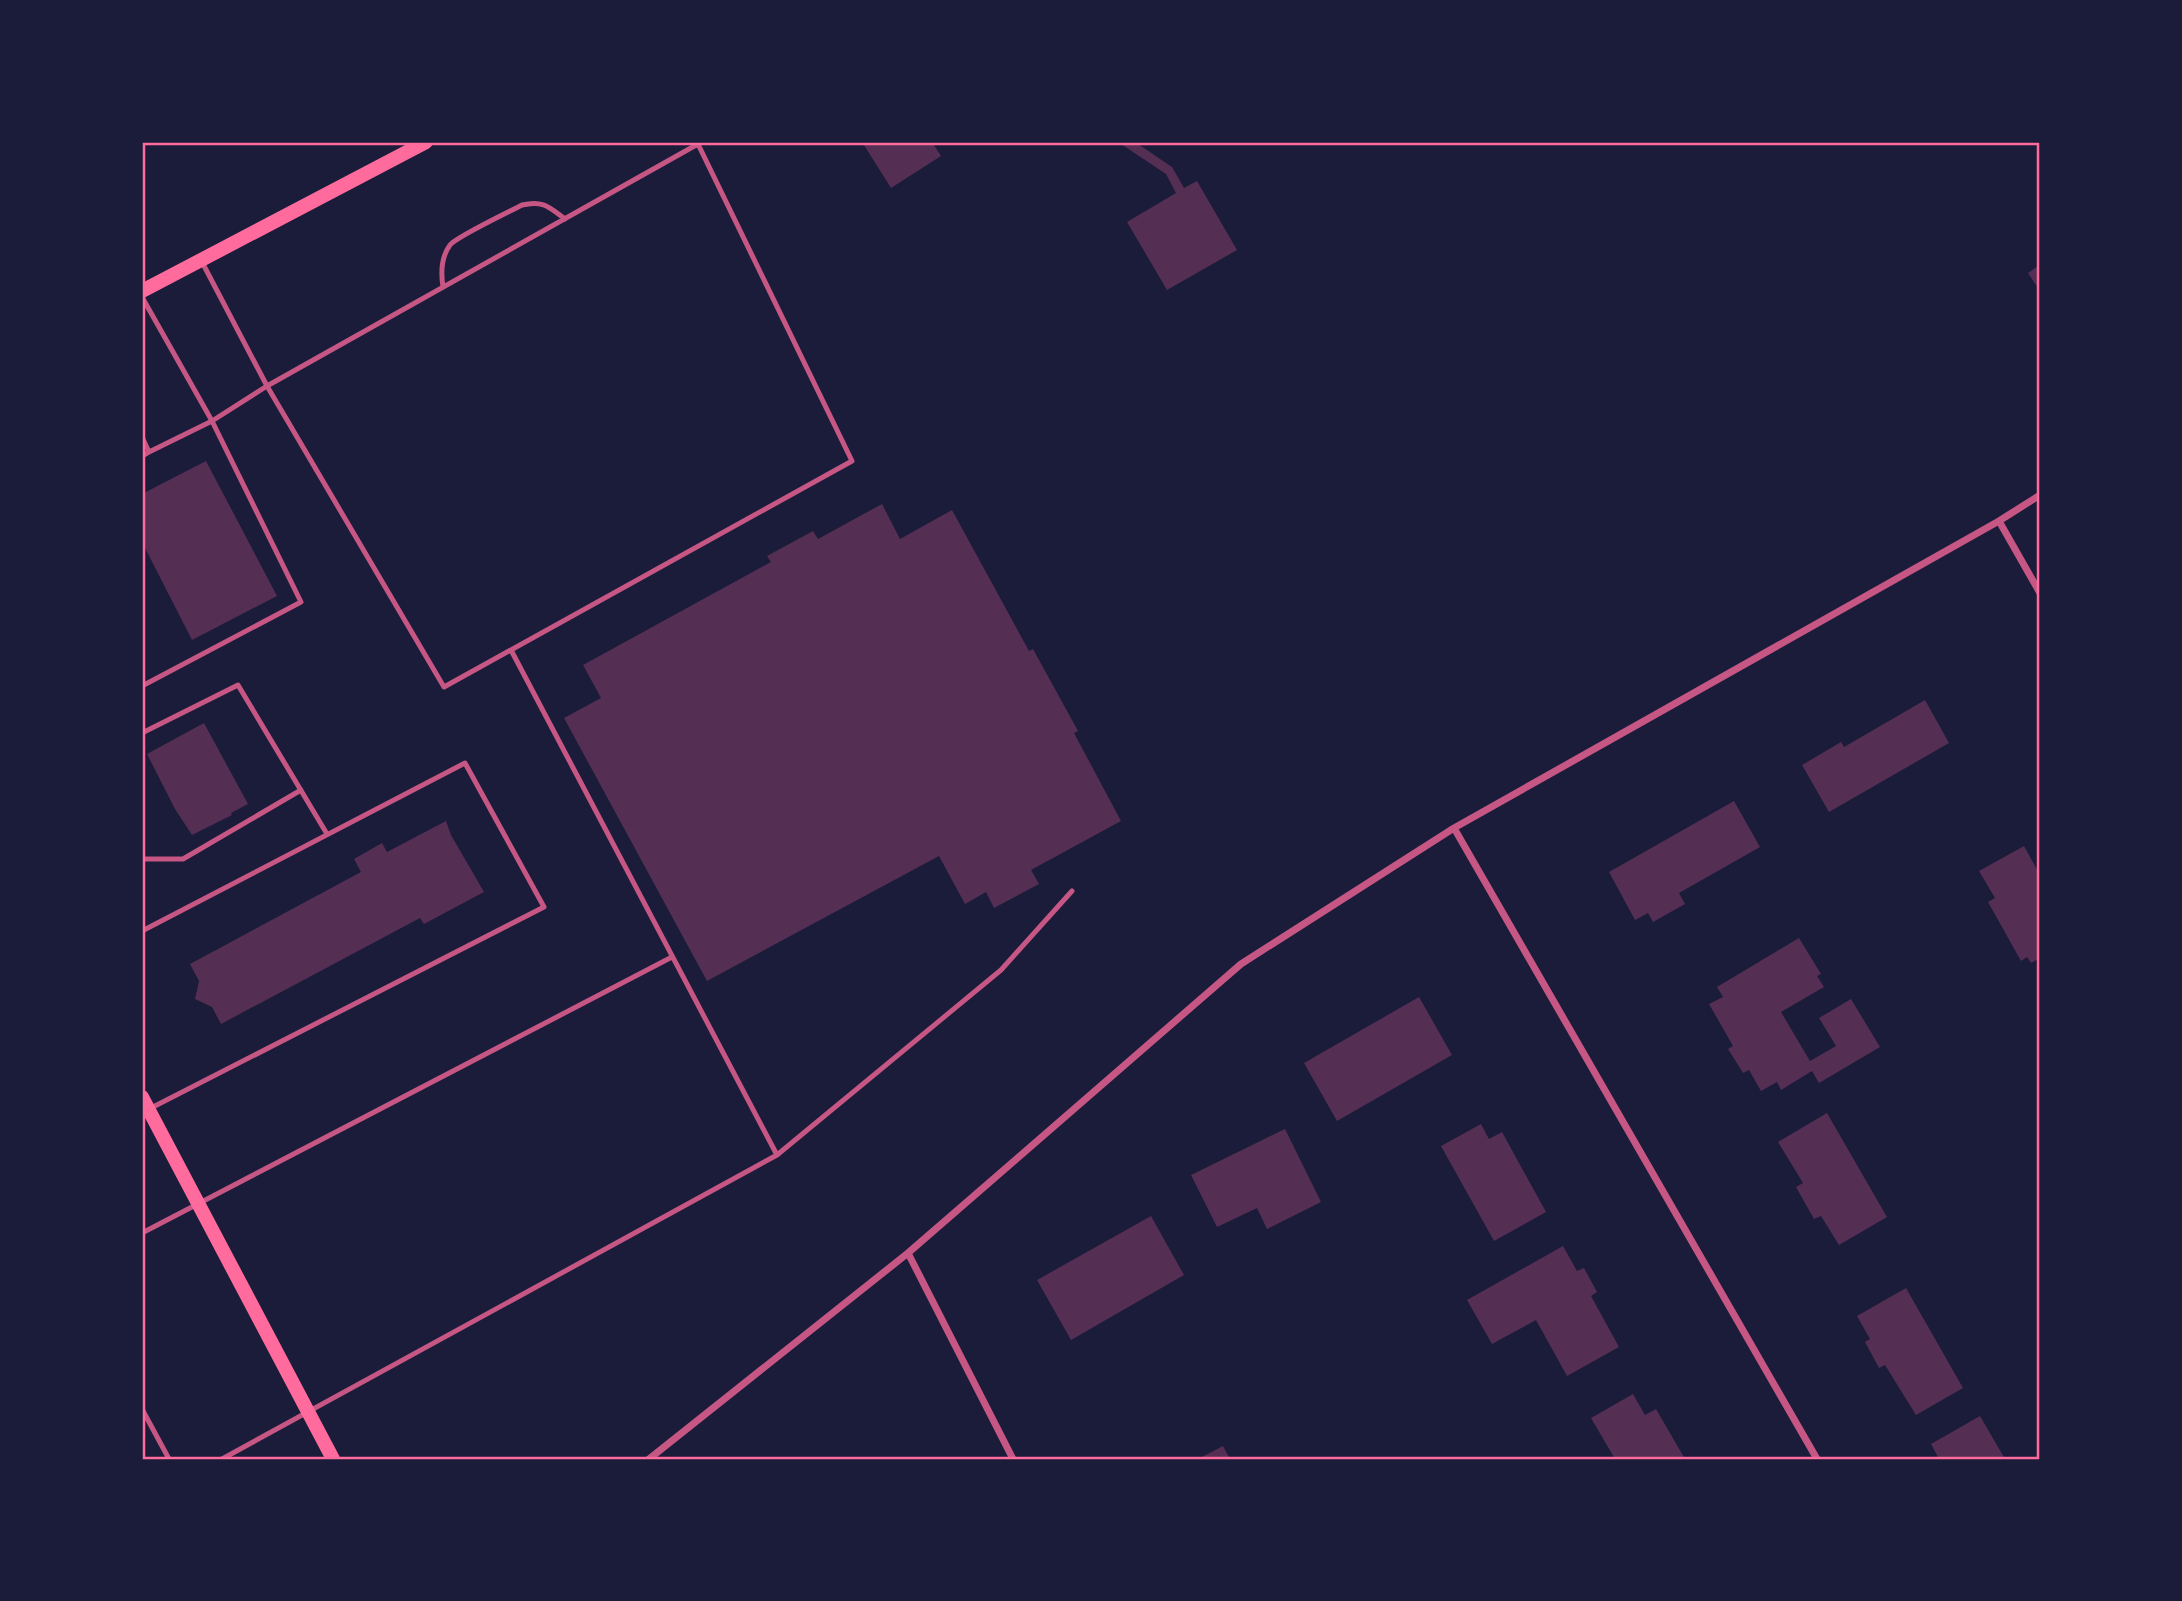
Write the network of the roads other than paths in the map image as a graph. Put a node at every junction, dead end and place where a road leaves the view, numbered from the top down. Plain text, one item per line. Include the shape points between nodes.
1 (426, 142) edge
2 (698, 143) edge
3 (565, 219) junction
4 (200, 259) junction
5 (443, 287) junction
6 (142, 291) edge
7 (142, 297) edge
8 (267, 386) junction
9 (212, 421) junction
10 (142, 437) edge
11 (149, 452) junction
12 (142, 456) edge
13 (2040, 495) edge
14 (1999, 521) junction
15 (2040, 593) edge
16 (510, 650) junction
17 (142, 686) edge
18 (142, 733) edge
19 (301, 790) junction
20 (1454, 828) junction
21 (327, 834) junction
22 (142, 859) edge
23 (1072, 891) dead end
24 (142, 931) edge
25 (672, 957) junction
26 (145, 1104) edge
27 (777, 1155) junction
28 (198, 1202) junction
29 (142, 1233) edge
30 (908, 1253) junction
31 (142, 1409) edge
32 (308, 1413) junction
33 (169, 1459) edge
34 (222, 1459) edge
35 (333, 1459) edge
36 (649, 1459) edge
37 (1013, 1459) edge
38 (1817, 1459) edge

1 - 4 main road
2 - 3 lane
2 - 16 lane via 852,461
3 - 5 lane
3 - 5 lane via 547,205 534,202 451,244 443,261
4 - 6 main road
4 - 8 lane
5 - 8 lane
7 - 9 lane
8 - 9 lane
8 - 16 lane via 444,687
9 - 11 lane
9 - 17 lane via 301,602
10 - 11 lane
11 - 12 lane
13 - 14 street
14 - 15 street
14 - 20 street
16 - 25 lane
18 - 19 lane via 238,685
19 - 21 lane
19 - 22 lane via 183,859
20 - 30 street via 1241,964
20 - 38 street
21 - 24 lane
21 - 26 lane via 465,763 544,907
23 - 27 lane via 1001,970
25 - 27 lane
25 - 28 lane
26 - 28 main road
27 - 32 lane
28 - 29 lane
28 - 32 main road
30 - 36 street
30 - 37 street
31 - 33 lane
32 - 34 lane
32 - 35 main road

